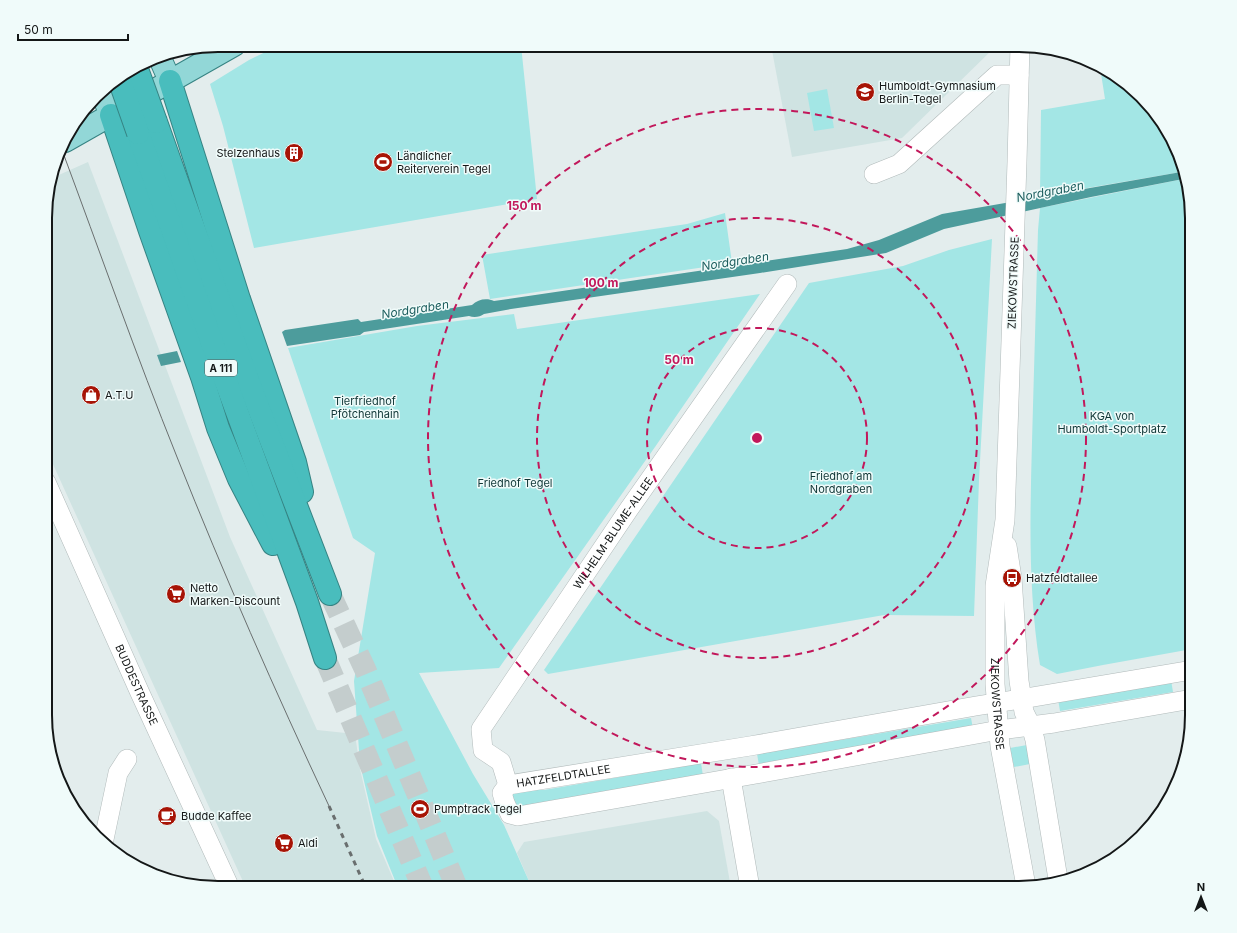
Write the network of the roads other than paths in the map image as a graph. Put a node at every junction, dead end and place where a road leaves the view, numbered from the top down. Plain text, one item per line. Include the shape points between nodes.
1 (222, 52) edge
2 (1020, 52) edge
3 (162, 62) edge
4 (138, 73) edge
5 (1019, 75) junction
6 (170, 81) junction
7 (121, 83) edge
8 (104, 98) edge
9 (111, 115) junction
10 (147, 128) junction
11 (73, 136) edge
12 (874, 174) dead end
13 (787, 284) dead end
14 (52, 495) edge
15 (1005, 520) junction
16 (316, 557) junction
17 (330, 594) tunnel mouth
18 (307, 602) junction
19 (325, 658) tunnel mouth
20 (1185, 671) edge
21 (1022, 699) junction
22 (1185, 700) edge
23 (996, 703) junction
24 (1031, 726) junction
25 (999, 730) junction
26 (127, 758) dead end
27 (731, 778) junction
28 (508, 785) junction
29 (105, 836) edge
30 (1058, 876) edge
31 (227, 881) edge
32 (749, 881) edge
33 (1025, 881) edge

1 - 6 main road
2 - 5 street, ZIEKOWSTRASSE
3 - 6 main road
4 - 10 highway, A 111, bridge
5 - 12 street via 997,75 898,164
5 - 15 street, ZIEKOWSTRASSE
6 - 9 main road
6 - 16 highway via 295,462
7 - 10 highway, A 111, bridge
8 - 9 main road
9 - 11 main road
9 - 18 highway via 218,428 269,537
10 - 16 highway, A 111
10 - 18 highway, A 111 via 223,374
13 - 28 street, WILHELM-BLUME-ALLEE via 628,509 481,730 483,750 501,762
14 - 31 street, BUDDESTRASSE
15 - 21 street, ZIEKOWSTRASSE via 1012,578 1018,681
15 - 23 street, ZIEKOWSTRASSE via 995,586
16 - 17 highway, A 111
18 - 19 highway, A 111
20 - 21 street, HATZFELDTALLEE
21 - 23 street, HATZFELDTALLEE
21 - 24 street, ZIEKOWSTRASSE via 1024,712
22 - 24 street, HATZFELDTALLEE
23 - 25 street, ZIEKOWSTRASSE
23 - 28 street, HATZFELDTALLEE
24 - 25 street, HATZFELDTALLEE
24 - 30 street, ZIEKOWSTRASSE
25 - 27 street, HATZFELDTALLEE
25 - 33 street, ZIEKOWSTRASSE
26 - 29 street via 118,773
27 - 28 street, HATZFELDTALLEE via 518,816 510,814 502,794
27 - 32 street

